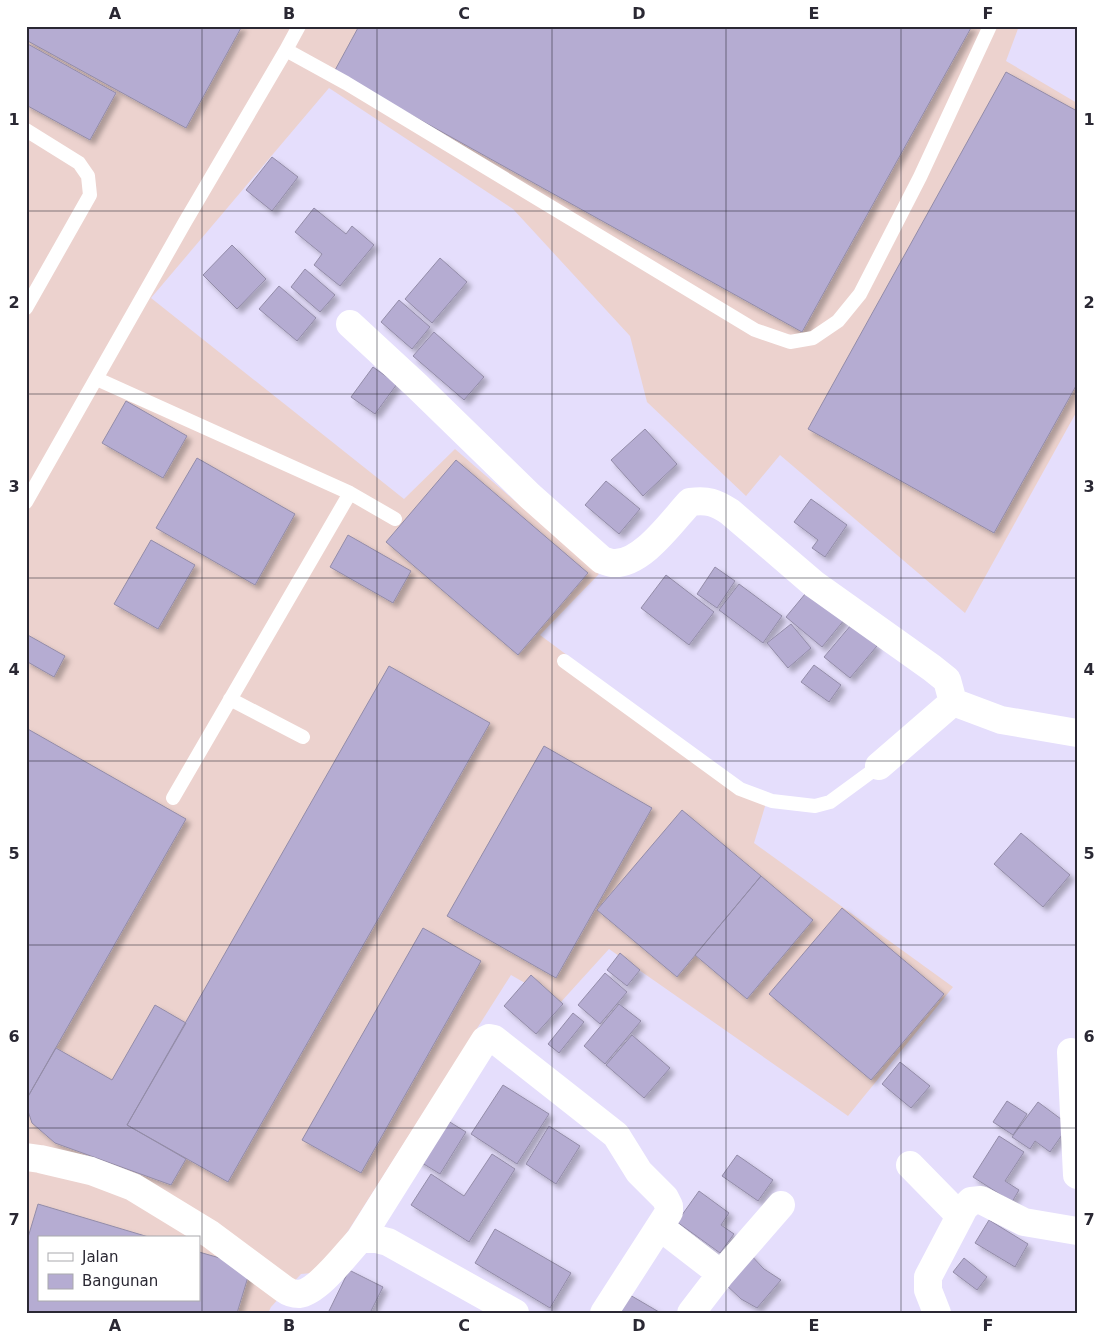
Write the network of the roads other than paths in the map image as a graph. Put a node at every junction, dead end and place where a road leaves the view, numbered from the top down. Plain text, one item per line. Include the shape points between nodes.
1 (299, 26) edge
2 (990, 26) edge
3 (286, 50) junction
4 (26, 130) edge
5 (26, 308) edge
6 (350, 324) dead end
7 (97, 379) junction
8 (350, 493) junction
9 (26, 502) edge
10 (395, 519) dead end
11 (564, 662) dead end
12 (230, 699) junction
13 (953, 702) junction
14 (1077, 733) edge
15 (303, 737) dead end
16 (878, 766) joint
17 (173, 798) dead end
18 (1070, 1052) dead end
19 (26, 1157) edge
20 (910, 1164) dead end
21 (1077, 1175) edge
22 (781, 1205) dead end
23 (960, 1216) junction
24 (660, 1227) junction
25 (1077, 1231) edge
26 (360, 1239) junction
27 (721, 1274) junction
28 (515, 1313) edge
29 (604, 1313) edge
30 (691, 1313) edge
31 (937, 1313) edge

1 - 3 lane
2 - 3 lane via 920,177 860,294 838,321 813,338 790,342 755,330
3 - 7 lane
4 - 5 lane via 79,162 88,176 90,195
6 - 13 street via 530,496 602,560 613,563 635,558 690,502 705,500 718,504 814,584 947,680
7 - 8 lane
7 - 9 lane
8 - 10 lane
8 - 12 lane
11 - 16 lane via 740,789 772,801 814,806 830,802
12 - 15 lane
12 - 17 lane
13 - 14 street via 1001,720
13 - 16 street
18 - 21 street
19 - 26 street via 91,1171 133,1187 210,1234 292,1293 299,1294 317,1286
20 - 23 street
22 - 27 street
23 - 25 street via 971,1201 981,1200 1024,1222
23 - 31 street via 928,1277 928,1290
24 - 26 street via 668,1212 667,1202 639,1172 616,1135 489,1038
24 - 27 street
24 - 29 street
26 - 28 street via 388,1242
27 - 30 street

